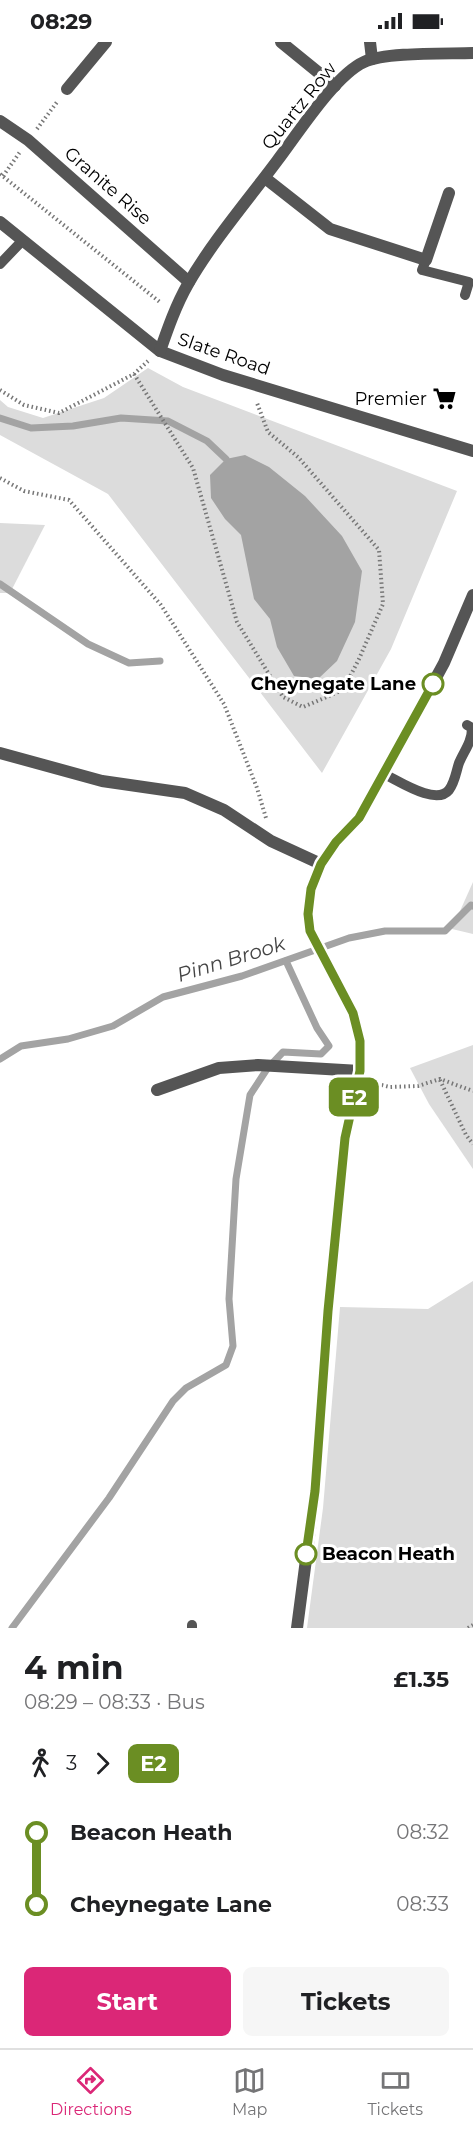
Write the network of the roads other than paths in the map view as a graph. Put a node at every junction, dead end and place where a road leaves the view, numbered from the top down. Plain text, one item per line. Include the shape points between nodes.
1 (106, 42) edge
2 (281, 42) edge
3 (370, 42) edge
4 (473, 53) edge
5 (372, 59) junction
6 (335, 86) junction
7 (67, 89) road end
8 (0, 121) edge
9 (265, 178) junction
10 (449, 193) dead end
11 (0, 222) edge
12 (23, 240) junction
13 (426, 260) junction
14 (0, 264) edge
15 (189, 282) junction
16 (465, 295) dead end
17 (159, 351) junction
18 (473, 451) edge
19 (473, 595) edge
20 (467, 725) dead end
21 (0, 753) edge
22 (384, 774) junction
23 (321, 864) junction
24 (359, 1075) junction
25 (157, 1090) dead end
26 (297, 1628) edge

1 - 7 street
2 - 6 street
3 - 5 street
4 - 5 street, Quartz Row
5 - 6 street, Quartz Row via 351,69
6 - 9 street, Quartz Row
8 - 15 street, Granite Rise via 28,140
9 - 13 street, Quartz Row via 330,230
9 - 15 street, Quartz Row
10 - 13 street
11 - 12 street, Slate Road
12 - 14 lane
12 - 17 street, Slate Road
13 - 16 lane via 422,270 469,282
15 - 17 street, Quartz Row
17 - 18 street, Slate Road via 249,383
19 - 22 street via 444,663
20 - 22 lane via 472,728 472,735 448,792 430,796
21 - 23 street via 102,781 184,793 224,810 271,841
22 - 23 street via 359,818
23 - 24 street via 311,889 310,931 353,1013 360,1041
24 - 25 street via 258,1065 219,1068
24 - 26 street via 345,1138 315,1491

